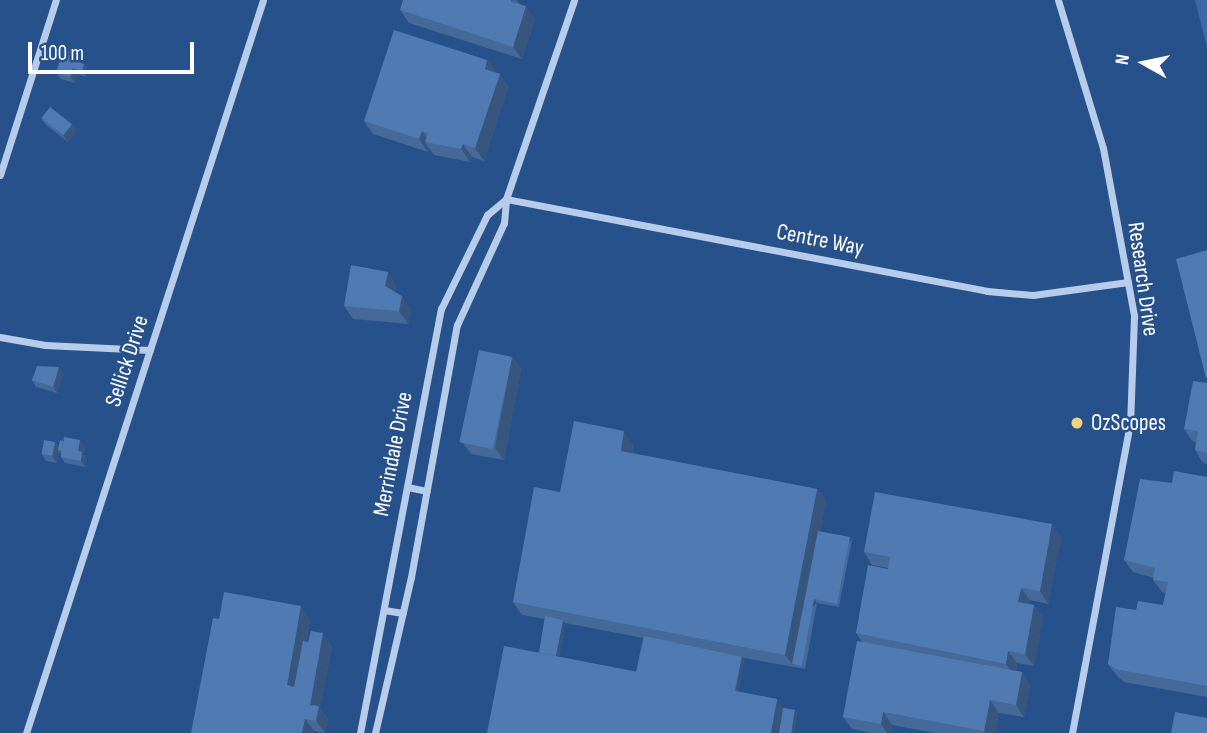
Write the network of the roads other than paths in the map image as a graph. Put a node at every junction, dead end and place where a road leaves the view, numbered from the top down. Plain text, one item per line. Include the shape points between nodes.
1 (56, 0) edge
2 (263, 0) edge
3 (574, 0) edge
4 (1058, 0) edge
5 (0, 175) edge
6 (506, 199) junction
7 (1128, 282) junction
8 (0, 337) edge
9 (150, 351) junction
10 (407, 487) junction
11 (427, 491) junction
12 (384, 610) junction
13 (403, 613) junction
14 (26, 733) edge
15 (360, 733) edge
16 (376, 733) edge
17 (1072, 733) edge

1 - 5 street
2 - 9 street, Sellick Drive
3 - 6 street, Merrindale Drive
4 - 7 street, Research Drive via 1103,148
6 - 7 street, Centre Way via 987,291 1033,295
6 - 10 street, Merrindale Drive via 486,215 441,309
6 - 11 street, Merrindale Drive via 504,223 457,326
7 - 17 street, Research Drive via 1133,316 1130,423
8 - 9 street via 45,345
9 - 14 street, Sellick Drive
10 - 11 street
10 - 12 street, Merrindale Drive
11 - 13 street, Merrindale Drive
12 - 13 street
12 - 15 street, Merrindale Drive
13 - 16 street, Merrindale Drive

